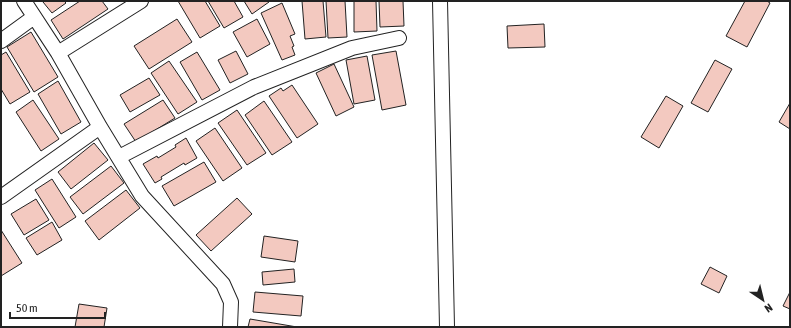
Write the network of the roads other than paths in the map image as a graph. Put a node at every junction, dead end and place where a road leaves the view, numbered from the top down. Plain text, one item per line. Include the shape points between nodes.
1 (24, 1) edge
2 (141, 1) edge
3 (440, 1) edge
4 (34, 17) junction
5 (399, 38) dead end
6 (1, 41) edge
7 (58, 53) junction
8 (100, 127) junction
9 (119, 157) junction
10 (1, 197) edge
11 (230, 327) edge
12 (447, 327) edge

1 - 4 street
2 - 7 street
3 - 12 street
4 - 6 street
4 - 7 street
5 - 9 street via 352,48 254,87
7 - 8 street
8 - 9 street
8 - 10 street
9 - 11 street via 142,196 223,284 231,302

